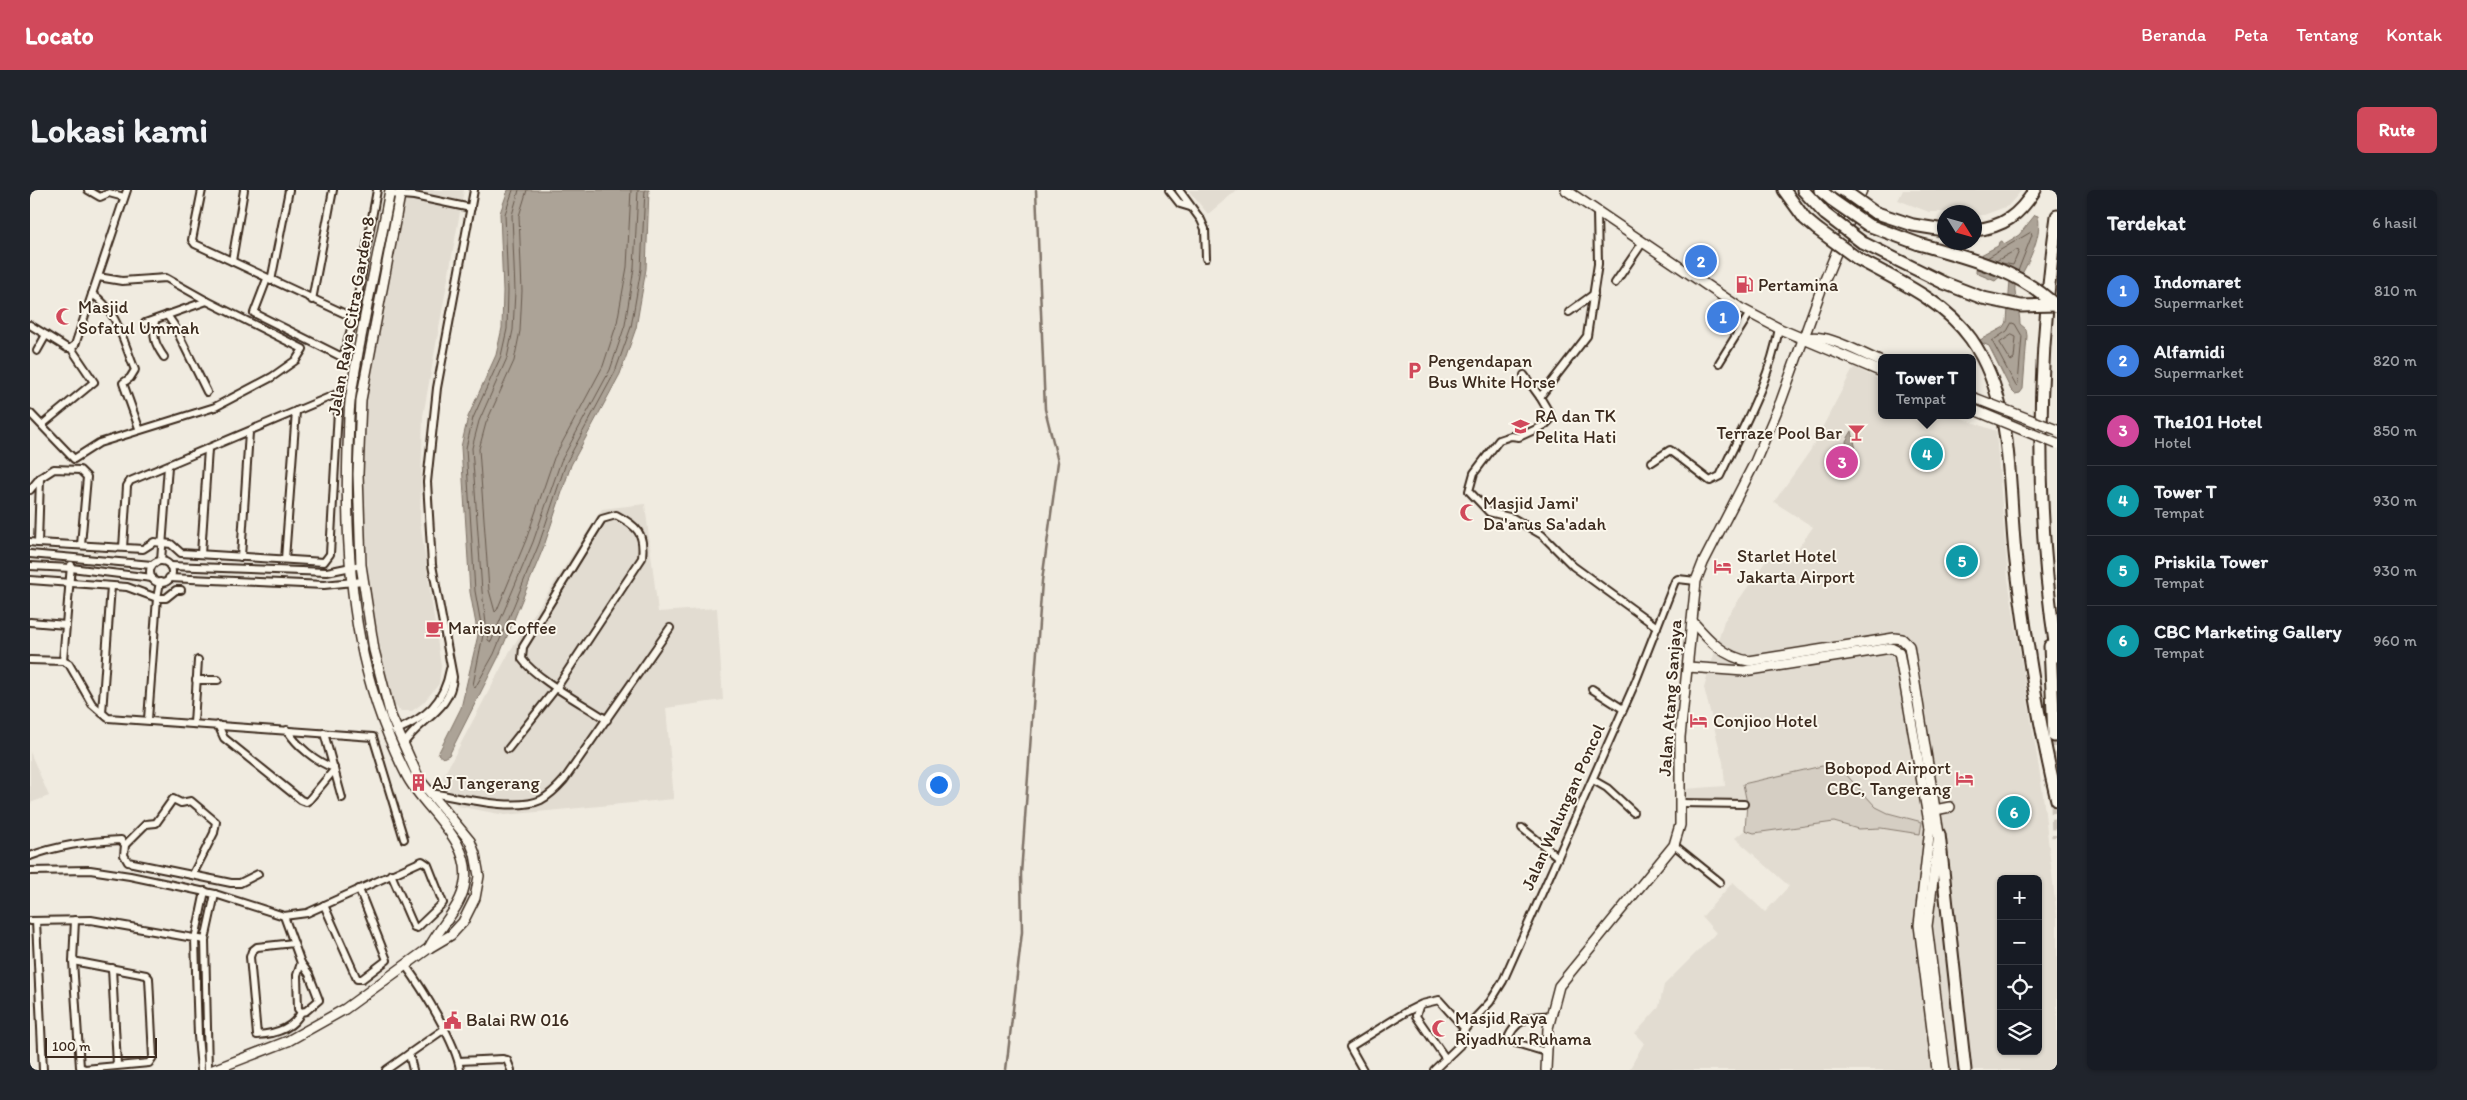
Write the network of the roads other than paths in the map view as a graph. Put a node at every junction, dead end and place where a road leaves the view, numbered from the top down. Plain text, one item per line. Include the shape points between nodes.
1 (88, 190) edge
2 (202, 190) edge
3 (244, 190) edge
4 (289, 190) edge
5 (333, 190) edge
6 (377, 190) edge
7 (474, 190) edge
8 (1169, 190) edge
9 (1179, 190) edge
10 (1566, 190) edge
11 (1784, 190) edge
12 (1802, 190) edge
13 (1820, 190) edge
14 (1843, 190) edge
15 (1862, 190) edge
16 (2035, 190) edge
17 (389, 192) edge
18 (125, 194) edge
19 (402, 194) edge
20 (1190, 207) junction
21 (471, 208) junction
22 (1597, 211) junction
23 (2057, 216) edge
24 (1937, 229) edge
25 (1982, 229) edge
26 (1643, 242) junction
27 (1206, 258) dead end
28 (232, 261) junction
29 (98, 277) junction
30 (269, 280) junction
31 (1615, 283) dead end
32 (92, 294) junction
33 (1594, 294) junction
34 (312, 300) junction
35 (206, 302) junction
36 (2057, 306) edge
37 (1569, 312) dead end
38 (1750, 313) junction
39 (1812, 314) junction
40 (167, 315) junction
41 (354, 318) junction
42 (155, 320) junction
43 (146, 323) dead end
44 (30, 325) edge
45 (1783, 330) junction
46 (46, 335) junction
47 (1804, 339) junction
48 (1821, 347) junction
49 (71, 348) junction
50 (37, 351) dead end
51 (164, 357) dead end
52 (1798, 358) junction
53 (1718, 363) dead end
54 (1876, 363) edge
55 (1524, 375) dead end
56 (208, 392) dead end
57 (1540, 396) junction
58 (1976, 399) edge
59 (296, 411) junction
60 (1976, 411) edge
61 (30, 413) edge
62 (43, 424) junction
63 (139, 428) junction
64 (2057, 430) edge
65 (249, 432) junction
66 (2057, 444) edge
67 (208, 449) junction
68 (1652, 462) dead end
69 (168, 466) junction
70 (40, 478) junction
71 (30, 490) edge
72 (30, 542) edge
73 (38, 543) junction
74 (163, 543) junction
75 (81, 545) junction
76 (123, 548) junction
77 (30, 554) edge
78 (201, 554) junction
79 (241, 557) junction
80 (72, 558) junction
81 (284, 560) junction
82 (161, 561) junction
83 (152, 565) junction
84 (361, 565) junction
85 (30, 566) edge
86 (170, 566) junction
87 (71, 568) junction
88 (350, 568) junction
89 (152, 578) junction
90 (169, 578) junction
91 (30, 580) edge
92 (363, 581) junction
93 (1696, 581) junction
94 (160, 582) junction
95 (352, 582) junction
96 (70, 583) junction
97 (111, 586) junction
98 (182, 590) dead end
99 (157, 598) junction
100 (2050, 612) junction
101 (1692, 621) junction
102 (30, 622) edge
103 (66, 625) junction
104 (1657, 627) junction
105 (670, 628) dead end
106 (2057, 656) edge
107 (30, 660) edge
108 (198, 660) dead end
109 (63, 661) junction
110 (450, 666) junction
111 (1688, 667) junction
112 (196, 680) junction
113 (218, 680) dead end
114 (557, 687) junction
115 (1592, 689) dead end
116 (1623, 709) junction
117 (102, 713) junction
118 (148, 719) junction
119 (607, 720) junction
120 (194, 723) junction
121 (218, 725) junction
122 (287, 730) junction
123 (392, 732) junction
124 (324, 733) junction
125 (2054, 736) dead end
126 (402, 745) junction
127 (508, 749) dead end
128 (334, 769) junction
129 (1596, 781) dead end
130 (426, 795) junction
131 (342, 798) dead end
132 (2057, 800) edge
133 (1680, 803) junction
134 (1744, 804) dead end
135 (1950, 807) dead end
136 (1932, 811) junction
137 (1633, 812) dead end
138 (1522, 828) dead end
139 (1939, 834) junction
140 (404, 839) dead end
141 (1674, 844) junction
142 (125, 845) junction
143 (30, 856) edge
144 (1558, 857) junction
145 (30, 871) edge
146 (193, 874) junction
147 (258, 874) dead end
148 (391, 874) junction
149 (1720, 882) dead end
150 (359, 889) junction
151 (205, 891) junction
152 (215, 894) junction
153 (324, 905) junction
154 (284, 916) junction
155 (75, 920) junction
156 (33, 921) edge
157 (195, 939) junction
158 (204, 940) junction
159 (294, 943) junction
160 (429, 948) junction
161 (73, 961) junction
162 (301, 963) junction
163 (406, 966) junction
164 (112, 968) junction
165 (1419, 1007) junction
166 (301, 1012) junction
167 (1550, 1016) junction
168 (1463, 1027) junction
169 (444, 1030) junction
170 (198, 1036) junction
171 (206, 1036) junction
172 (1546, 1052) junction
173 (410, 1054) junction
174 (1963, 1056) junction
175 (1446, 1059) junction
176 (459, 1061) junction
177 (117, 1065) junction
178 (42, 1070) edge
179 (201, 1070) edge
180 (208, 1070) edge
181 (213, 1070) edge
182 (386, 1070) edge
183 (414, 1070) edge
184 (460, 1070) edge
185 (511, 1070) edge
186 (1363, 1070) edge
187 (1434, 1070) edge
188 (1546, 1070) edge
189 (1937, 1070) edge
190 (1945, 1070) edge
191 (1958, 1070) edge
192 (1965, 1070) edge

1 - 18 street via 100,196
2 - 28 street via 193,241
3 - 28 street
4 - 30 street
5 - 34 street
6 - 41 street
7 - 21 street
8 - 20 street via 1180,204
9 - 20 street
10 - 22 street
11 - 132 highway, bridge via 1817,229 1858,259 1926,298 1954,321 1971,340 1986,366 1996,390 2005,429 2016,562 2040,727
12 - 36 highway, bridge via 1825,214 1863,243 1936,279 1983,298 2021,306
13 - 36 highway, bridge via 1868,225 2006,272
14 - 24 highway, bridge via 1874,212
15 - 39 street, Jalan Atang Sanjaya
16 - 25 highway via 2026,203 1998,226
17 - 19 street
17 - 88 street, Jalan Raya Citra Garden 8 via 350,399 347,474
18 - 29 street
19 - 21 street
19 - 84 street, Jalan Raya Citra Garden 8 via 361,400 358,474
20 - 27 street via 1205,229
21 - 110 street via 437,388 427,482 432,565
22 - 26 street
22 - 33 street via 1598,264
23 - 100 highway via 2040,419
26 - 31 street
26 - 38 street
28 - 30 street
29 - 32 street
29 - 35 street via 122,281 166,278
30 - 34 street
30 - 41 street via 254,313 340,356 347,350
32 - 49 street via 75,345
32 - 63 street via 113,315 135,370 123,383
33 - 37 street
33 - 57 street via 1586,339
34 - 41 street
35 - 40 street
35 - 63 street via 303,349 296,360 272,376 215,406
38 - 45 street
38 - 53 street
39 - 45 street via 1799,328
39 - 47 street, Jalan Atang Sanjaya
40 - 42 street
40 - 56 street
42 - 43 street
42 - 51 street via 154,343
44 - 46 street
45 - 47 street
45 - 52 street via 1796,344
45 - 68 street via 1720,476 1710,481 1670,450
46 - 49 street
46 - 50 street
47 - 48 street
47 - 52 street, Jalan Atang Sanjaya
47 - 54 street via 1813,335 1825,338
48 - 52 street via 1809,349
48 - 54 street
49 - 62 street via 94,382
52 - 93 street, Jalan Atang Sanjaya via 1755,462 1702,563
55 - 57 street
57 - 104 street via 1550,414 1549,422 1519,438 1511,436 1499,440 1469,484 1470,493 1489,512 1513,518 1542,535 1573,566
58 - 64 street, bridge
59 - 65 street
59 - 81 street
59 - 81 street via 339,393 329,557 324,562
60 - 66 street, bridge
61 - 62 street
62 - 63 street via 74,460 99,443
65 - 67 street
65 - 79 street
67 - 69 street
67 - 78 street
69 - 74 street
69 - 76 street via 128,482
70 - 71 street
70 - 73 street
70 - 75 street via 54,468 85,473
72 - 73 street
73 - 75 street
74 - 76 street via 154,542 144,549
74 - 78 street via 171,544 181,552
74 - 82 street
75 - 76 street
77 - 80 street
78 - 79 street
79 - 81 street
80 - 83 street
80 - 87 street
82 - 83 street
82 - 86 street
83 - 89 street
84 - 88 street
84 - 92 street, Jalan Raya Citra Garden 8
85 - 87 street
86 - 88 street via 327,572
86 - 90 street
87 - 89 street
87 - 96 street
88 - 95 street, Jalan Raya Citra Garden 8
89 - 94 street
90 - 94 street
90 - 95 street via 324,585
91 - 96 street
92 - 95 street
92 - 123 street, Jalan Raya Citra Garden 8
93 - 101 street, Jalan Atang Sanjaya
93 - 104 street, Jalan Walungan Poncol via 1681,579 1674,583
94 - 99 street
95 - 123 street, Jalan Raya Citra Garden 8 via 360,641 382,720
96 - 97 street
96 - 103 street
97 - 99 street via 141,590
97 - 117 street
98 - 99 street via 176,590 166,598
99 - 118 street
100 - 106 highway
100 - 125 highway
101 - 111 street, Jalan Atang Sanjaya
101 - 136 street via 1718,648 1749,661 1894,638 1904,641 1911,651
102 - 103 street
103 - 109 street
104 - 116 street, Jalan Walungan Poncol
105 - 119 street
107 - 109 street
108 - 112 street
109 - 117 street via 69,664 92,704
110 - 123 street via 442,696 434,707
110 - 126 street via 453,677 448,699
111 - 133 street, Jalan Atang Sanjaya via 1680,737
111 - 136 street via 1744,671 1891,648 1897,650 1902,659
112 - 113 street
112 - 120 street
114 - 114 street via 526,665 522,659 523,647 602,520 616,515 639,532 643,544 642,558
114 - 119 street
114 - 127 street
115 - 116 street
116 - 144 street, Jalan Walungan Poncol
117 - 118 street via 108,718
118 - 120 street
119 - 130 street via 564,780 539,800 503,804
120 - 121 street
121 - 122 street
121 - 128 street via 224,738 306,802
122 - 124 street
122 - 128 street via 293,739
123 - 126 street, Jalan Raya Citra Garden 8
123 - 130 street, Jalan Raya Citra Garden 8 via 408,776
124 - 128 street
124 - 140 street via 373,737
126 - 130 street, Jalan Raya Citra Garden 8
128 - 131 street
129 - 137 street
130 - 160 street, Jalan Raya Citra Garden 8 via 454,838 466,872 459,903
130 - 160 street, Jalan Raya Citra Garden 8 via 470,841 476,854 479,876 476,898 463,922 451,935
133 - 134 street
133 - 141 street, Jalan Atang Sanjaya via 1680,825
135 - 136 street
136 - 139 street
136 - 189 street via 1919,925
138 - 144 street
139 - 174 highway
139 - 190 street via 1927,926
141 - 149 street
141 - 167 street, Jalan Atang Sanjaya via 1559,986
142 - 143 street via 121,840 99,840
142 - 146 street via 124,855 128,862
142 - 146 street via 146,824 156,823 171,800 181,803 192,801 216,822
144 - 168 street, Jalan Walungan Poncol via 1498,991
145 - 151 street via 90,870
146 - 147 street via 231,883 240,883
148 - 148 street via 415,928 443,903 425,862
148 - 150 street
150 - 153 street
150 - 153 street via 387,960 360,980
151 - 152 street
151 - 157 street
152 - 154 street
152 - 158 street
153 - 154 street via 307,913
154 - 159 street
155 - 156 street
155 - 157 street
155 - 161 street
156 - 178 street
157 - 158 street
157 - 170 street
158 - 171 street
159 - 162 street
159 - 166 street via 257,947 252,951 256,1034 280,1031 295,1022
160 - 163 street
161 - 164 street
161 - 177 street via 80,1066 85,1069
162 - 166 street via 297,975 298,1009
162 - 166 street via 319,1000
163 - 169 street
163 - 181 street via 345,1009 288,1041
164 - 177 street
164 - 177 street via 146,976 150,982 152,1061
165 - 168 street via 1439,1000
165 - 175 street via 1416,1016
165 - 186 street via 1350,1047
167 - 172 street, Jalan Atang Sanjaya
167 - 172 street via 1535,1015 1522,1021 1509,1036 1511,1041
168 - 175 street, Jalan Walungan Poncol via 1460,1040
169 - 173 street
169 - 176 street
170 - 171 street
170 - 179 street
171 - 180 street
172 - 188 street, Jalan Atang Sanjaya
173 - 182 street
173 - 183 street
174 - 191 street
174 - 192 highway
175 - 187 street, Jalan Walungan Poncol
176 - 184 street
176 - 185 street via 502,1059 507,1060

